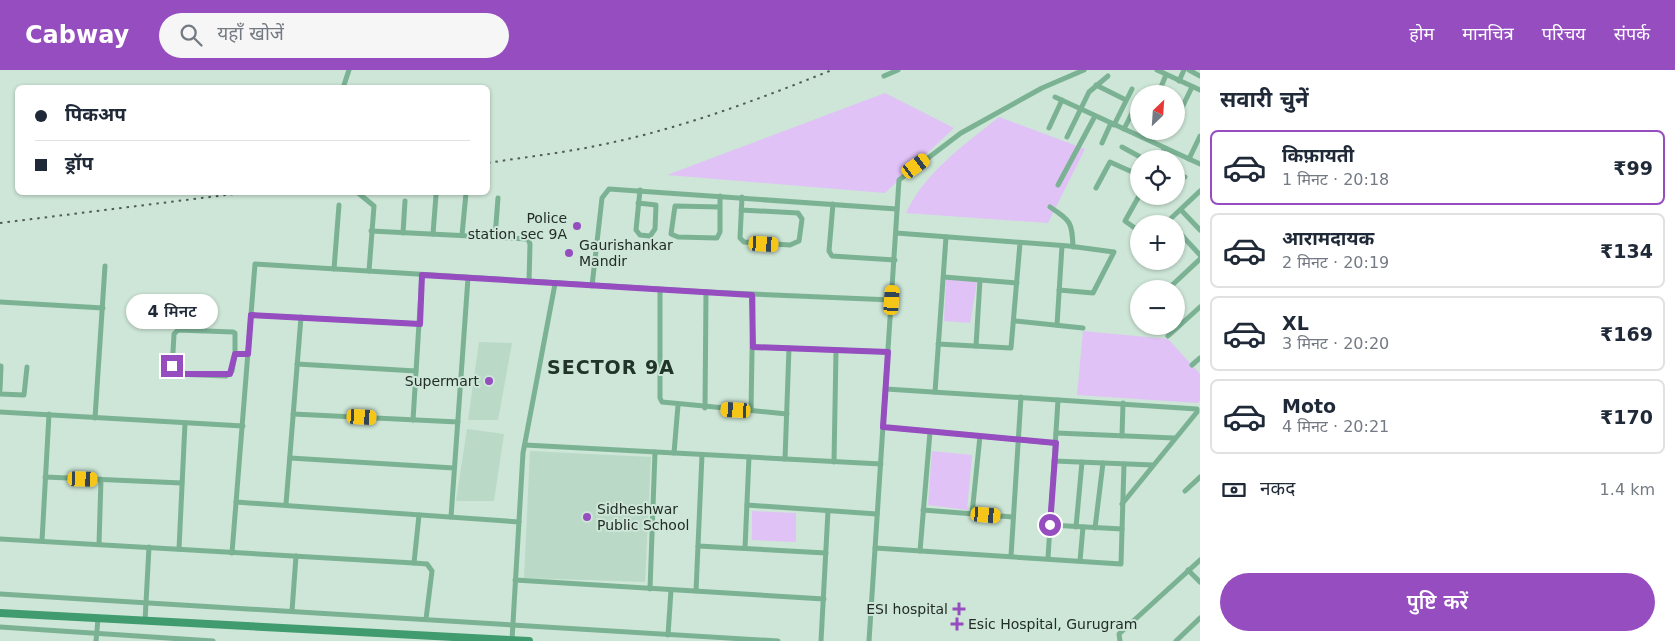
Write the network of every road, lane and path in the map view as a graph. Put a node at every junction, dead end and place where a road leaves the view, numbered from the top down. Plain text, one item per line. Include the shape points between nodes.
1 (349, 70) edge
2 (898, 70) edge
3 (1084, 70) edge
4 (1157, 70) edge
5 (1184, 70) edge
6 (1189, 70) edge
7 (1166, 75) junction
8 (884, 76) dead end
9 (1108, 76) dead end
10 (1200, 76) edge
11 (1179, 81) junction
12 (344, 85) edge
13 (1096, 85) junction
14 (1162, 85) edge
15 (1192, 86) junction
16 (1200, 90) edge
17 (1130, 93) edge
18 (1055, 97) dead end
19 (1062, 100) junction
20 (1126, 100) junction
21 (1185, 101) edge
22 (1080, 109) junction
23 (1095, 116) junction
24 (1130, 117) edge
25 (1113, 124) junction
26 (1049, 128) dead end
27 (1124, 129) junction
28 (1200, 136) edge
29 (1067, 137) dead end
30 (1102, 143) dead end
31 (1122, 147) dead end
32 (1165, 148) joint
33 (1130, 151) edge
34 (1189, 159) junction
35 (1200, 164) edge
36 (1130, 171) edge
37 (1058, 185) dead end
38 (1096, 188) dead end
39 (640, 190) junction
40 (1199, 194) edge
41 (361, 195) edge
42 (436, 195) dead end
43 (466, 195) edge
44 (720, 196) junction
45 (498, 198) dead end
46 (742, 198) junction
47 (405, 201) dead end
48 (638, 203) junction
49 (833, 204) junction
50 (339, 205) dead end
51 (1134, 205) edge
52 (720, 207) junction
53 (1050, 207) dead end
54 (897, 209) junction
55 (741, 210) junction
56 (1181, 210) junction
57 (1176, 215) edge
58 (1130, 225) edge
59 (1200, 230) edge
60 (372, 231) junction
61 (403, 233) junction
62 (896, 233) junction
63 (433, 234) junction
64 (462, 235) junction
65 (495, 237) junction
66 (946, 237) junction
67 (1185, 239) edge
68 (1020, 242) junction
69 (1062, 246) junction
70 (1073, 247) junction
71 (1200, 255) edge
72 (1200, 259) edge
73 (895, 260) junction
74 (105, 266) dead end
75 (334, 270) junction
76 (369, 271) junction
77 (422, 275) junction
78 (944, 277) junction
79 (468, 278) junction
80 (980, 280) junction
81 (1178, 280) edge
82 (529, 282) junction
83 (1017, 283) junction
84 (555, 284) junction
85 (592, 286) junction
86 (660, 290) junction
87 (1059, 290) junction
88 (706, 292) junction
89 (752, 295) junction
90 (892, 300) junction
91 (0, 302) edge
92 (1200, 306) edge
93 (103, 308) junction
94 (1194, 312) junction
95 (251, 315) junction
96 (301, 317) junction
97 (1200, 318) edge
98 (1015, 321) junction
99 (420, 324) junction
100 (1057, 325) junction
101 (1082, 328) dead end
102 (1168, 336) dead end
103 (938, 344) junction
104 (976, 346) junction
105 (753, 347) junction
106 (789, 348) junction
107 (836, 351) junction
108 (888, 352) junction
109 (235, 354) junction
110 (248, 354) junction
111 (1200, 358) edge
112 (297, 364) junction
113 (1192, 365) dead end
114 (1, 366) edge
115 (27, 367) dead end
116 (416, 371) junction
117 (886, 389) junction
118 (0, 390) edge
119 (935, 392) junction
120 (0, 394) edge
121 (1021, 397) junction
122 (1058, 400) junction
123 (1123, 403) junction
124 (678, 405) junction
125 (705, 408) junction
126 (751, 410) junction
127 (0, 412) edge
128 (49, 414) junction
129 (294, 414) junction
130 (787, 414) junction
131 (95, 418) junction
132 (413, 420) junction
133 (185, 422) junction
134 (458, 422) junction
135 (243, 426) junction
136 (883, 427) junction
137 (930, 432) junction
138 (1056, 433) junction
139 (980, 436) junction
140 (1122, 436) junction
141 (1174, 438) junction
142 (1019, 440) junction
143 (1056, 443) junction
144 (524, 445) junction
145 (655, 452) junction
146 (674, 453) junction
147 (702, 454) junction
148 (749, 457) junction
149 (290, 458) junction
150 (785, 459) junction
151 (1054, 461) junction
152 (834, 462) junction
153 (1082, 462) junction
154 (1103, 463) junction
155 (881, 464) junction
156 (1124, 464) junction
157 (1153, 465) junction
158 (454, 468) junction
159 (45, 477) junction
160 (1200, 478) edge
161 (101, 479) junction
162 (182, 483) junction
163 (1185, 491) dead end
164 (236, 502) junction
165 (286, 504) junction
166 (1122, 504) junction
167 (747, 505) junction
168 (922, 510) junction
169 (828, 511) junction
170 (878, 514) junction
171 (972, 514) junction
172 (419, 515) junction
173 (451, 517) junction
174 (1014, 517) junction
175 (519, 522) junction
176 (1050, 525) junction
177 (1076, 527) junction
178 (1083, 527) junction
179 (1095, 528) junction
180 (1122, 529) junction
181 (0, 539) edge
182 (42, 541) junction
183 (99, 544) junction
184 (698, 546) junction
185 (149, 547) junction
186 (745, 548) junction
187 (875, 548) junction
188 (179, 549) junction
189 (920, 551) junction
190 (232, 553) junction
191 (826, 553) junction
192 (296, 556) junction
193 (1011, 556) junction
194 (1048, 558) junction
195 (1200, 560) edge
196 (1080, 561) junction
197 (414, 563) junction
198 (1188, 570) junction
199 (515, 580) junction
200 (1200, 582) edge
201 (650, 588) junction
202 (670, 590) junction
203 (696, 591) junction
204 (0, 594) edge
205 (824, 599) junction
206 (146, 602) junction
207 (292, 611) junction
208 (0, 614) edge
209 (1200, 618) edge
210 (98, 619) junction
211 (426, 619) junction
212 (145, 620) junction
213 (513, 624) junction
214 (0, 627) edge
215 (96, 634) junction
216 (668, 635) junction
217 (399, 638) edge
218 (151, 639) edge
219 (512, 640) edge
220 (96, 641) edge
221 (213, 641) edge
222 (529, 641) edge
223 (778, 641) edge
224 (821, 641) edge
225 (869, 641) edge
226 (1120, 641) edge
227 (1176, 641) edge

1 - 12 street
2 - 8 street
3 - 54 street via 1042,88 961,133 901,176
4 - 7 street
5 - 11 street
6 - 10 street
7 - 11 street
7 - 14 street
9 - 13 street
11 - 15 street
13 - 20 street
13 - 22 street
15 - 16 street
15 - 21 street
17 - 20 street
18 - 19 street
19 - 22 street
19 - 26 street
20 - 25 street
22 - 23 street
22 - 29 street
23 - 25 street
23 - 37 street
24 - 27 street
25 - 27 street
25 - 30 street
27 - 32 street
28 - 34 street
31 - 33 street
32 - 34 street
34 - 35 street
36 - 38 street via 1110,162
39 - 44 street
39 - 48 street
39 - 85 street via 615,188 604,193
40 - 56 street
41 - 60 street via 374,206
42 - 63 street
43 - 64 street
44 - 46 street
44 - 52 street
45 - 65 street
46 - 49 street
46 - 55 street
47 - 61 street
48 - 48 street via 636,230 640,235 650,236 655,228 656,205
49 - 54 street
49 - 73 street via 829,251 832,256
50 - 75 street
51 - 58 street via 1125,221
52 - 52 street via 717,238 671,234 675,206
53 - 70 street via 1072,225
54 - 62 street
55 - 55 street via 740,238 744,242 790,245 799,240 802,219 798,213
56 - 57 street
56 - 59 street
60 - 61 street
60 - 76 street
61 - 63 street
62 - 66 street
62 - 73 street
63 - 64 street
64 - 65 street
65 - 82 street via 525,238 529,241
66 - 68 street
66 - 78 street
67 - 71 street
68 - 69 street
68 - 83 street
69 - 70 street
69 - 87 street
70 - 87 street via 1114,254 1092,293
72 - 81 street
73 - 90 street
74 - 93 street
75 - 76 street
75 - 95 street via 255,264
76 - 77 street
77 - 79 street
77 - 99 street
78 - 80 street
78 - 103 street
79 - 82 street
79 - 134 street
80 - 83 street
80 - 104 street
82 - 84 street
83 - 98 street
84 - 85 street
84 - 144 street
85 - 86 street
86 - 88 street
86 - 124 street via 660,398 662,402
87 - 100 street
88 - 89 street
88 - 125 street
89 - 90 street
89 - 105 street
90 - 108 street
91 - 93 street
92 - 94 street
93 - 131 street
94 - 97 street
94 - 102 street
95 - 96 street
95 - 110 street
96 - 99 street
96 - 112 street
98 - 100 street
98 - 104 street via 1011,348
99 - 116 street
100 - 101 street
103 - 104 street
103 - 119 street
105 - 106 street
105 - 126 street
106 - 107 street
106 - 130 street
107 - 108 street
107 - 152 street
108 - 117 street
109 - 109 street via 233,332 178,330 174,334 172,370 176,374 226,376 232,371
109 - 110 street
110 - 135 street
111 - 113 street
112 - 116 street
112 - 129 street
114 - 118 street
115 - 120 street via 24,395
116 - 132 street
117 - 119 street
117 - 136 street
119 - 121 street
121 - 122 street
121 - 142 street
122 - 123 street
122 - 138 street
123 - 140 street
123 - 141 street via 1197,408
124 - 125 street
124 - 146 street
125 - 126 street
126 - 130 street
127 - 128 street
128 - 131 street
128 - 159 street
129 - 132 street
129 - 149 street
130 - 150 street
131 - 133 street
132 - 134 street
133 - 135 street
133 - 162 street
134 - 158 street
135 - 164 street
136 - 137 street
136 - 155 street
137 - 139 street
137 - 168 street
138 - 140 street
138 - 143 street
139 - 142 street
139 - 171 street
140 - 141 street
141 - 157 street
142 - 143 street
142 - 174 street
143 - 151 street
144 - 145 street
144 - 175 street
145 - 146 street
145 - 201 street
146 - 147 street
147 - 148 street
147 - 184 street
148 - 150 street
148 - 167 street
149 - 158 street
149 - 165 street
150 - 152 street
151 - 153 street
151 - 176 street
152 - 155 street
153 - 154 street
153 - 177 street
154 - 156 street
154 - 179 street
155 - 170 street
156 - 157 street
156 - 166 street
157 - 166 street
158 - 173 street
159 - 161 street
159 - 182 street
160 - 163 street
161 - 162 street
161 - 183 street
162 - 188 street
164 - 165 street
164 - 190 street
165 - 172 street
166 - 180 street
167 - 169 street
167 - 186 street
168 - 171 street
168 - 189 street
169 - 170 street
169 - 191 street
170 - 187 street
171 - 174 street
172 - 173 street
172 - 197 street
173 - 175 street
174 - 193 street
175 - 199 street
176 - 177 street
176 - 194 street
177 - 178 street
178 - 179 street
178 - 196 street
179 - 180 street
180 - 196 street via 1121,564
181 - 182 street
182 - 183 street
183 - 185 street
184 - 186 street
184 - 203 street
185 - 188 street
185 - 206 street
186 - 191 street
187 - 189 street
187 - 225 street
188 - 190 street
189 - 193 street
190 - 192 street
191 - 205 street
192 - 197 street
192 - 207 street
193 - 194 street
194 - 196 street
195 - 198 street
197 - 211 street via 427,564 432,571
198 - 200 street
198 - 226 street via 1119,634
199 - 201 street
199 - 213 street
201 - 202 street
202 - 203 street
202 - 216 street
203 - 205 street
204 - 206 street
205 - 224 street
206 - 207 street
206 - 212 street
207 - 211 street
208 - 210 street
209 - 227 street
210 - 212 street
210 - 215 street
211 - 213 street
212 - 217 street
213 - 216 street
213 - 219 street
214 - 215 street
215 - 218 street
215 - 220 street
216 - 223 street
217 - 219 street
218 - 221 street
219 - 222 street

